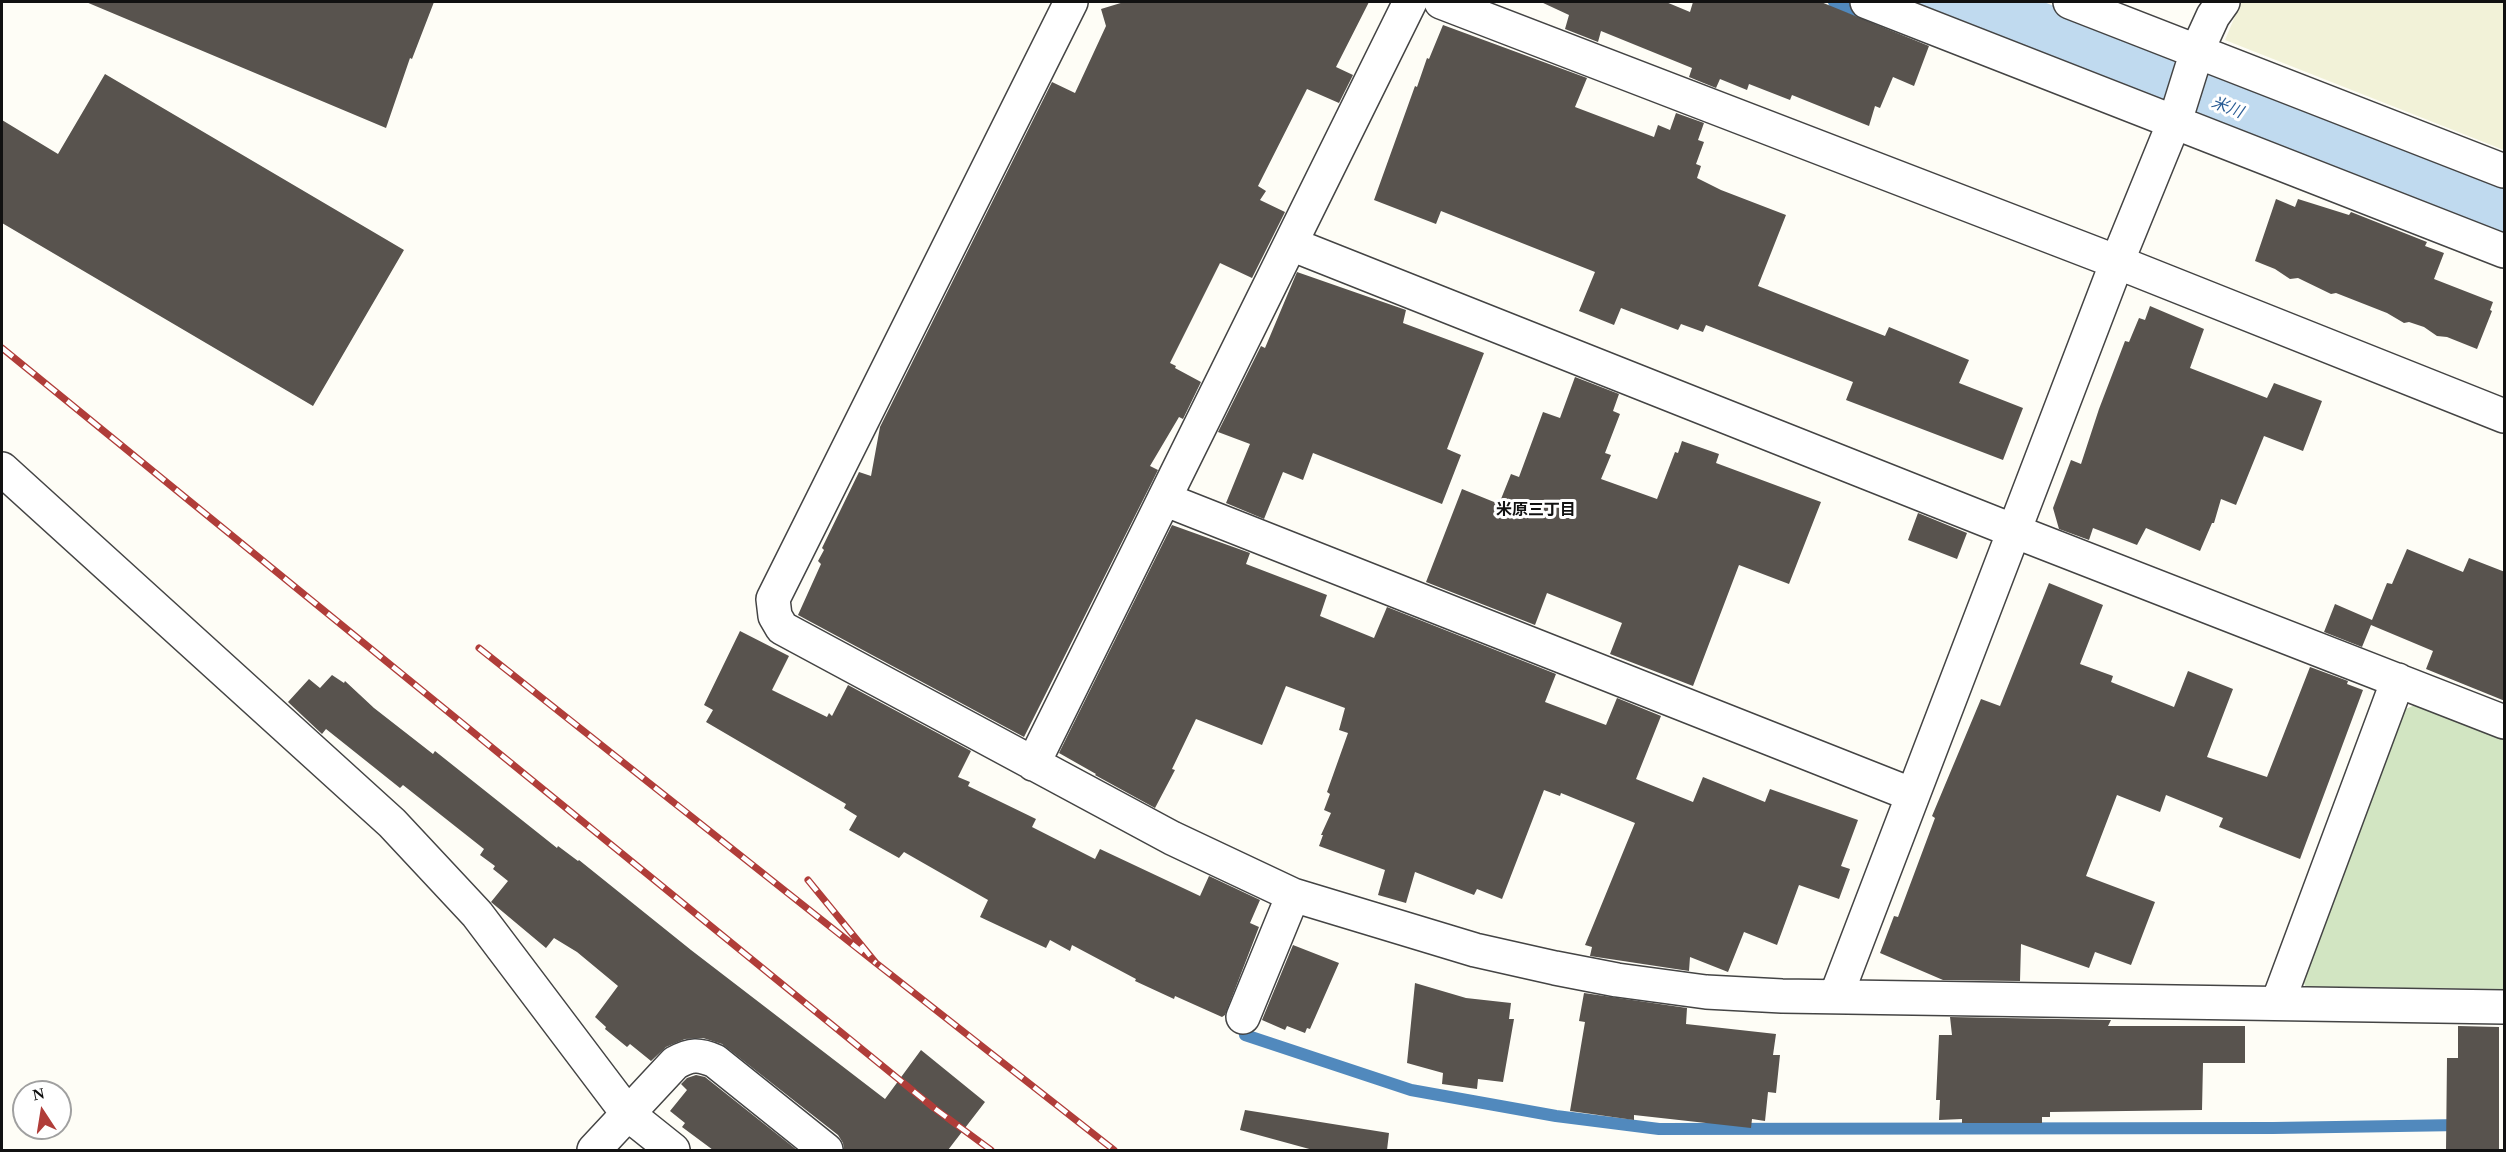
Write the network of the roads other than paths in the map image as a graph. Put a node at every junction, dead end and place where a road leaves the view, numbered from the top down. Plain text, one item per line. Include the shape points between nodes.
1 (1071, 2) edge
2 (1410, 2) edge
3 (1440, 2) edge
4 (1867, 2) edge
5 (2070, 2) edge
6 (2223, 2) edge
7 (2195, 58) junction
8 (2174, 119) junction
9 (2505, 171) edge
10 (1291, 244) junction
11 (2505, 251) edge
12 (2116, 262) junction
13 (2505, 416) edge
14 (2, 469) edge
15 (1164, 500) junction
16 (2014, 531) junction
17 (2398, 680) junction
18 (2505, 722) edge
19 (1033, 764) junction
20 (1913, 795) junction
21 (1293, 895) junction
22 (1836, 996) junction
23 (2278, 1002) junction
24 (2505, 1006) edge
25 (1244, 1017) dead end
26 (628, 1114) junction
27 (594, 1150) edge
28 (673, 1150) edge
29 (826, 1150) edge

1 - 19 street via 774,599 774,616 782,628
2 - 10 street
3 - 12 street
4 - 8 street
5 - 7 street
6 - 7 street
7 - 8 street
7 - 9 street
8 - 11 street
8 - 12 street
10 - 15 street
10 - 16 street
12 - 13 street
12 - 16 street
14 - 26 street via 392,823 477,914
15 - 19 street
15 - 20 street
16 - 17 street
16 - 20 street
17 - 18 street
17 - 23 street
19 - 21 street via 1172,838
20 - 22 street
21 - 22 street via 1475,951 1617,980 1706,992
21 - 25 street
22 - 23 street
23 - 24 street
26 - 27 street
26 - 28 street
26 - 29 street via 675,1063 688,1055 701,1055 715,1061

